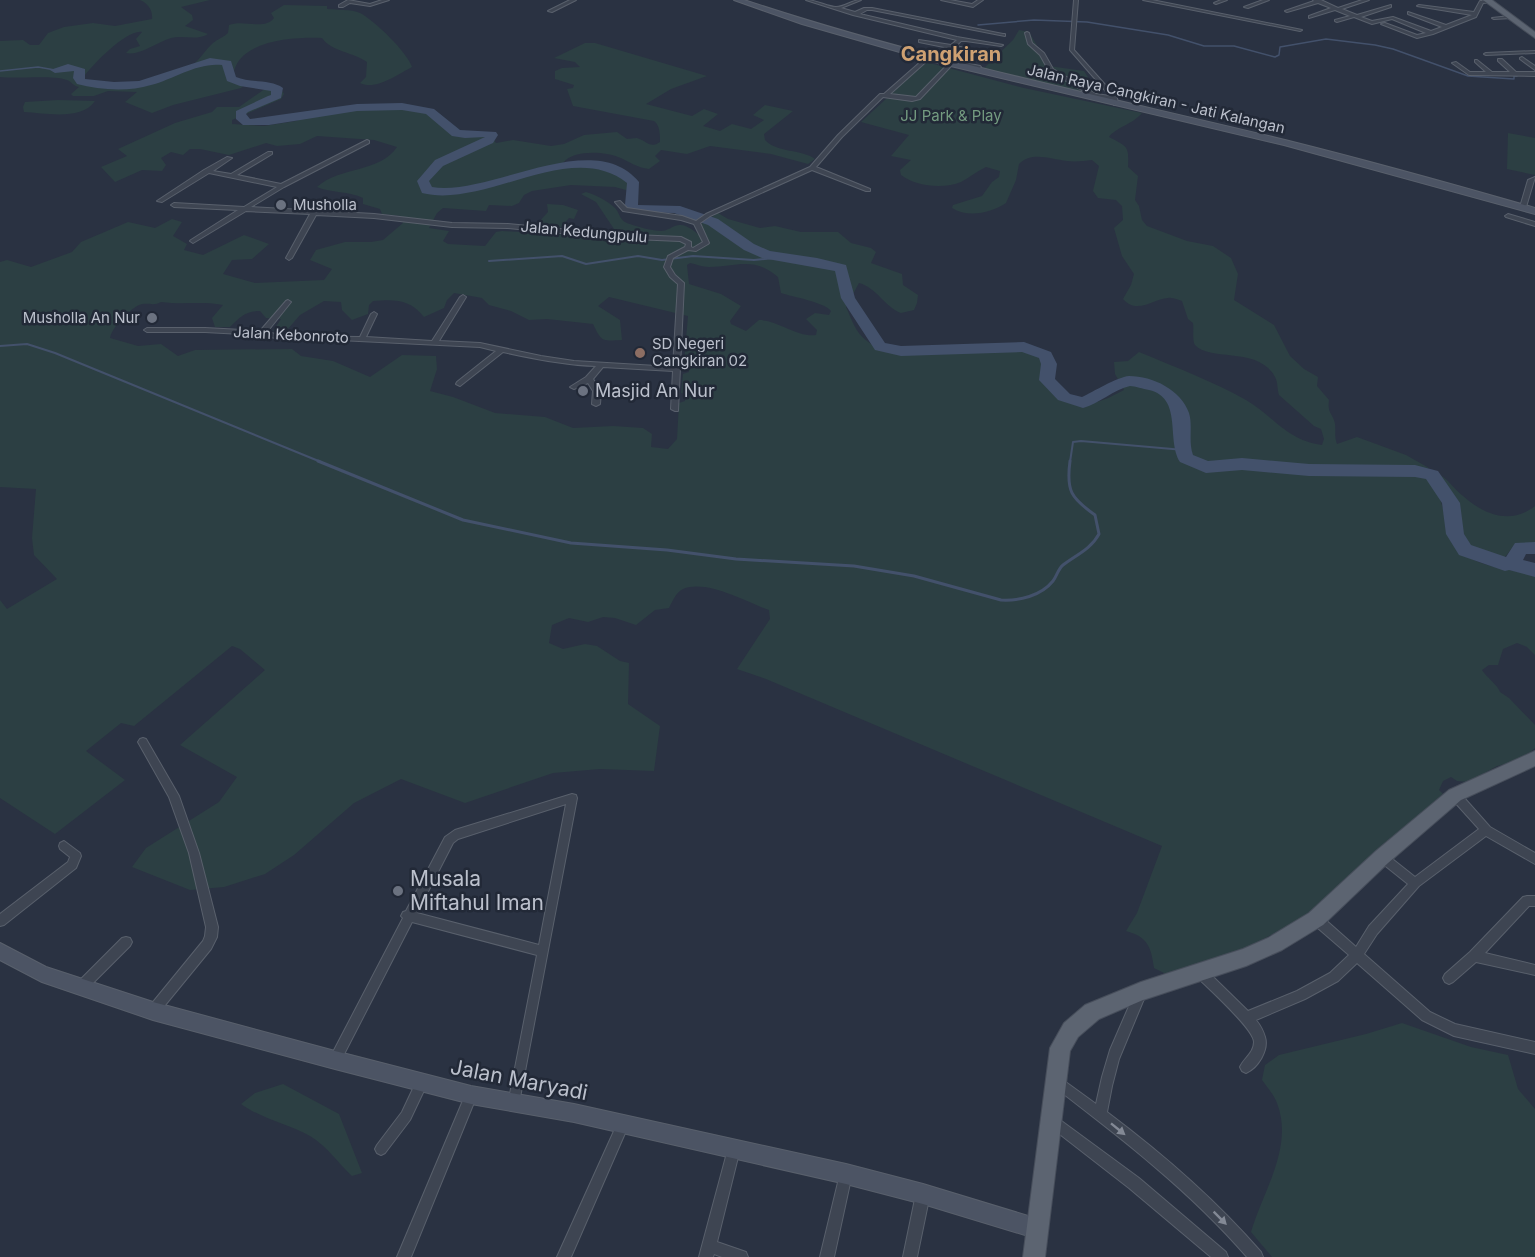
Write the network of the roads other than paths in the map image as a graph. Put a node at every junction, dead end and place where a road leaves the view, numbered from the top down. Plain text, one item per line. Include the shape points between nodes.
1 (387, 0) edge
2 (574, 0) edge
3 (737, 0) edge
4 (808, 0) edge
5 (829, 0) edge
6 (859, 0) edge
7 (943, 0) edge
8 (981, 0) edge
9 (1076, 0) edge
10 (1145, 0) edge
11 (1225, 0) edge
12 (1266, 0) edge
13 (1318, 0) edge
14 (1368, 0) edge
15 (961, 1) edge
16 (1489, 1) edge
17 (1216, 3) dead end
18 (822, 5) junction
19 (341, 6) dead end
20 (1389, 6) dead end
21 (1419, 6) dead end
22 (1246, 7) dead end
23 (836, 8) junction
24 (1336, 9) junction
25 (550, 11) dead end
26 (1287, 11) dead end
27 (1410, 13) dead end
28 (855, 14) junction
29 (1475, 14) junction
30 (1355, 16) junction
31 (1311, 17) dead end
32 (1510, 17) junction
33 (1494, 18) dead end
34 (1337, 21) dead end
35 (1383, 24) dead end
36 (1446, 27) junction
37 (972, 29) junction
38 (1300, 30) dead end
39 (1027, 33) dead end
40 (1431, 33) junction
41 (1003, 35) dead end
42 (1535, 36) edge
43 (962, 38) junction
44 (921, 41) dead end
45 (1001, 45) dead end
46 (953, 48) junction
47 (912, 52) dead end
48 (1535, 52) edge
49 (1486, 54) dead end
50 (993, 55) dead end
51 (1522, 58) dead end
52 (927, 59) junction
53 (940, 60) junction
54 (1500, 60) dead end
55 (1477, 61) dead end
56 (1454, 63) dead end
57 (950, 65) junction
58 (978, 67) dead end
59 (1535, 68) edge
60 (1490, 73) junction
61 (1514, 73) junction
62 (1535, 74) edge
63 (886, 94) junction
64 (1115, 101) junction
65 (367, 142) dead end
66 (270, 153) dead end
67 (229, 158) dead end
68 (812, 168) junction
69 (207, 171) junction
70 (232, 176) junction
71 (1535, 179) edge
72 (282, 186) junction
73 (868, 190) dead end
74 (160, 201) dead end
75 (618, 202) dead end
76 (174, 205) dead end
77 (1523, 207) junction
78 (244, 210) junction
79 (1535, 211) edge
80 (313, 214) junction
81 (1508, 216) dead end
82 (698, 222) junction
83 (1535, 224) edge
84 (193, 241) dead end
85 (688, 248) junction
86 (289, 258) dead end
87 (463, 297) dead end
88 (288, 302) dead end
89 (374, 314) dead end
90 (147, 330) dead end
91 (262, 333) junction
92 (363, 339) junction
93 (435, 342) junction
94 (501, 350) junction
95 (601, 365) junction
96 (677, 369) junction
97 (589, 379) junction
98 (460, 384) dead end
99 (574, 387) dead end
100 (596, 404) dead end
101 (675, 409) dead end
102 (143, 742) dead end
103 (1535, 758) edge
104 (1455, 795) junction
105 (1486, 830) junction
106 (64, 846) dead end
107 (1382, 857) junction
108 (1535, 859) edge
109 (1415, 883) junction
110 (1535, 901) edge
111 (407, 916) junction
112 (1316, 919) junction
113 (0, 921) edge
114 (126, 942) dead end
115 (0, 951) edge
116 (542, 951) junction
117 (1357, 955) junction
118 (1474, 957) junction
119 (1535, 970) edge
120 (1201, 973) junction
121 (1449, 978) dead end
122 (81, 987) junction
123 (1141, 991) junction
124 (153, 1011) junction
125 (1246, 1018) junction
126 (1535, 1048) edge
127 (335, 1060) junction
128 (1246, 1067) dead end
129 (1055, 1081) junction
130 (422, 1082) junction
131 (471, 1095) junction
132 (514, 1104) junction
133 (1101, 1114) junction
134 (1051, 1119) junction
135 (623, 1124) junction
136 (381, 1149) dead end
137 (734, 1149) junction
138 (846, 1174) junction
139 (923, 1194) junction
140 (1038, 1229) junction
141 (708, 1252) edge
142 (404, 1257) edge
143 (564, 1257) edge
144 (741, 1257) edge
145 (827, 1257) edge
146 (910, 1257) edge
147 (1034, 1257) edge
148 (1221, 1257) edge
149 (1256, 1257) edge

1 - 19 street via 370,5 349,1
2 - 25 street
3 - 52 street, Jalan Raya Cangkiran - Jati Kalangan
4 - 18 street
5 - 18 street
6 - 23 street
7 - 15 street
8 - 15 street via 974,6
9 - 64 street via 1072,50
10 - 38 street
11 - 17 street
12 - 22 street
13 - 24 street
13 - 26 street
14 - 24 street
16 - 29 street via 1481,3
16 - 32 main road
18 - 23 street
20 - 30 street
21 - 29 street
23 - 28 street
24 - 30 street
24 - 31 street
27 - 36 street
28 - 37 street via 868,9
28 - 43 street
29 - 36 street
30 - 34 street
30 - 40 street via 1374,23 1392,18
32 - 33 street
32 - 42 main road
35 - 40 street via 1417,37
36 - 40 street
37 - 41 street
37 - 43 street
39 - 64 street via 1030,44 1052,70 1094,95
43 - 45 street
43 - 46 street
44 - 46 street
46 - 50 street
46 - 53 street
47 - 53 street
48 - 49 street
51 - 59 street
52 - 53 street, Jalan Raya Cangkiran - Jati Kalangan
52 - 63 street
53 - 57 street, Jalan Raya Cangkiran - Jati Kalangan
53 - 58 street
54 - 61 street
55 - 60 street
56 - 60 street via 1467,73
57 - 63 street via 918,98
57 - 64 street, Jalan Raya Cangkiran - Jati Kalangan
60 - 61 street
61 - 62 street
63 - 68 street
64 - 77 street, Jalan Raya Cangkiran - Jati Kalangan
65 - 72 street
66 - 70 street
67 - 69 street
68 - 73 street
68 - 82 street
69 - 70 street
69 - 74 street
70 - 72 street
71 - 77 street via 1531,180
72 - 78 street
75 - 82 street via 625,210
76 - 78 street, Jalan Kedungpulu
77 - 79 street, Jalan Raya Cangkiran - Jati Kalangan
78 - 80 street, Jalan Kedungpulu
78 - 84 street
80 - 85 street, Jalan Kedungpulu via 681,239 687,240
80 - 86 street
81 - 83 street
82 - 85 street via 706,243 699,249
85 - 96 street via 669,260 669,272 681,283
87 - 93 street
88 - 91 street
89 - 92 street
90 - 91 street, Jalan Kebonroto
91 - 92 street, Jalan Kebonroto via 284,338
92 - 93 street, Jalan Kebonroto
93 - 94 street, Jalan Kebonroto
94 - 95 street, Jalan Kebonroto
94 - 98 street
95 - 96 street, Jalan Kebonroto
95 - 97 street
96 - 101 street
97 - 99 street
97 - 100 street via 597,391
102 - 124 street via 174,796 194,853 212,927 207,945
103 - 104 main road
104 - 105 street
104 - 107 main road
105 - 108 street
105 - 109 street
106 - 113 street via 76,856 72,866
107 - 109 street
107 - 112 main road
109 - 117 street via 1373,930
110 - 118 street via 1527,901
111 - 116 street
111 - 116 street via 448,840 572,798
111 - 127 street
112 - 117 street
112 - 120 main road via 1265,948
114 - 122 street
115 - 122 street, Jalan Maryadi via 42,974
116 - 132 street
117 - 125 street via 1334,977
117 - 126 street via 1417,1010 1437,1022 1454,1030
118 - 119 street
118 - 121 street
120 - 123 main road
120 - 125 street
122 - 124 street, Jalan Maryadi
123 - 129 main road via 1080,1020 1060,1048
123 - 133 street via 1120,1041
124 - 127 street, Jalan Maryadi
125 - 128 street via 1260,1038 1254,1059
127 - 130 street, Jalan Maryadi
129 - 133 street
129 - 134 main road
130 - 131 street, Jalan Maryadi
130 - 136 street via 406,1116
131 - 132 street, Jalan Maryadi
131 - 142 street
132 - 135 street, Jalan Maryadi
133 -> 149 street via 1182,1181
134 - 140 main road
134 - 148 street
135 - 137 street, Jalan Maryadi
135 - 143 street
137 - 138 street, Jalan Maryadi
137 - 141 street
138 - 139 street, Jalan Maryadi
138 - 145 street
139 - 140 street, Jalan Maryadi
139 - 146 street
140 - 147 main road
141 - 144 street

